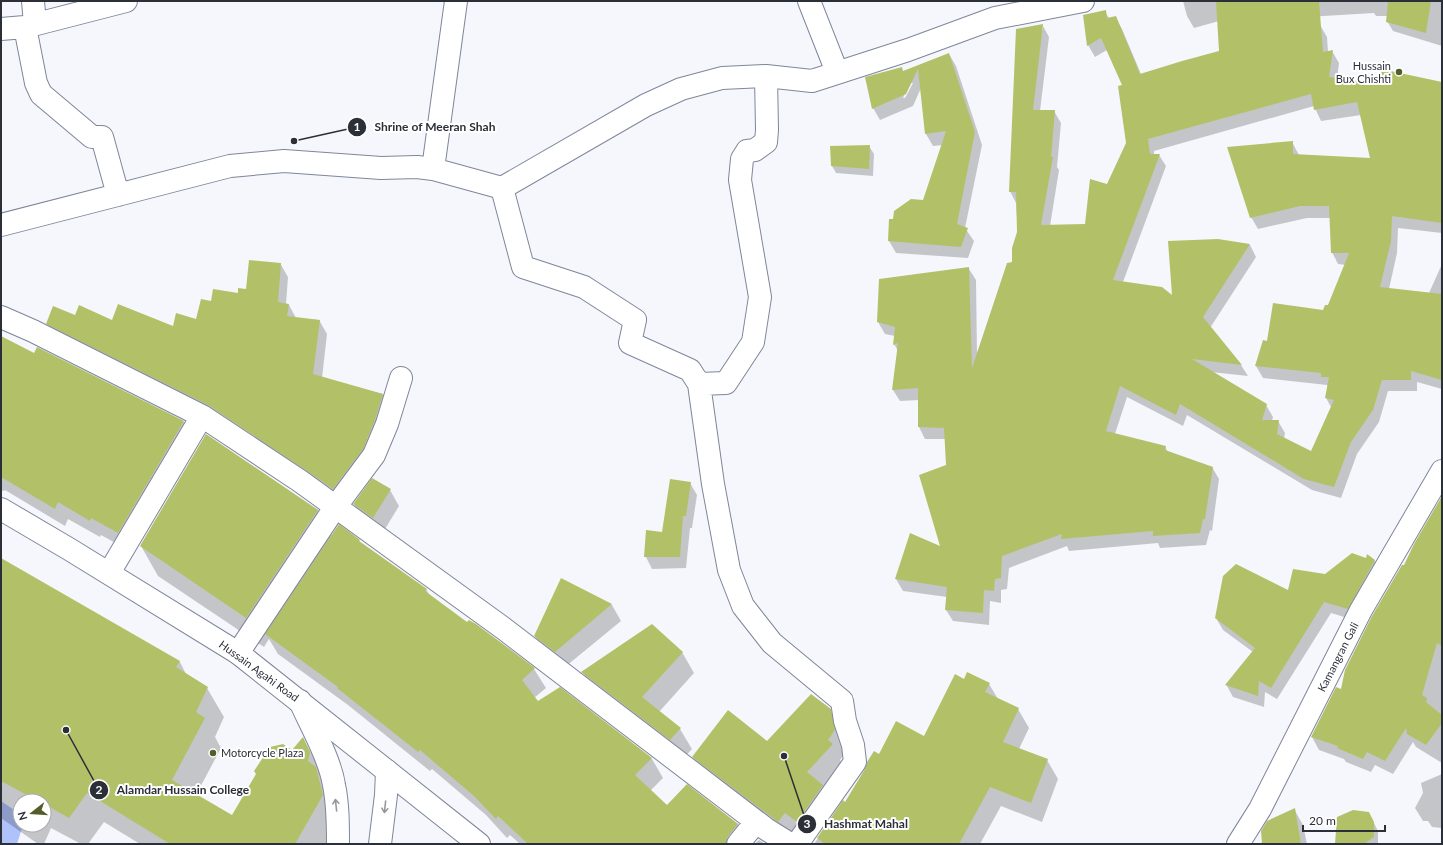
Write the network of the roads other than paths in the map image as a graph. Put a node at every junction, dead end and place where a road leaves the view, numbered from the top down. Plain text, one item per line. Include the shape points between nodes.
1 (33, 1) edge
2 (126, 1) edge
3 (456, 1) edge
4 (809, 1) edge
5 (1084, 1) edge
6 (30, 26) junction
7 (1, 29) edge
8 (836, 72) junction
9 (766, 76) junction
10 (433, 169) junction
11 (502, 188) junction
12 (118, 195) junction
13 (1, 225) edge
14 (1, 317) edge
15 (401, 378) dead end
16 (699, 384) junction
17 (202, 416) junction
18 (1442, 471) edge
19 (336, 506) junction
20 (1, 509) edge
21 (109, 573) junction
22 (238, 653) junction
23 (300, 701) junction
24 (387, 771) junction
25 (756, 822) junction
26 (338, 844) edge
27 (380, 844) edge
28 (480, 844) edge
29 (738, 844) edge
30 (790, 844) edge
31 (797, 844) edge
32 (1238, 844) edge

1 - 6 street
2 - 6 street
3 - 10 street
4 - 8 street
5 - 8 street via 995,18 908,50
6 - 7 street
6 - 12 street via 36,83 41,94 92,137 102,137
8 - 9 street via 812,81
9 - 11 street via 722,78 681,89 646,105
9 - 16 street via 766,142 755,150 747,151 742,160 740,180 760,297 753,342 726,383
10 - 11 street
10 - 12 street via 284,161 224,167
11 - 16 street via 523,267 584,287 635,320 630,343 690,370
12 - 13 street
14 - 17 street
15 - 19 street via 374,456
16 - 31 street via 713,484 729,570 744,606 772,643 842,701 853,745 855,762
17 - 19 street
17 - 21 street
18 - 32 street, Kamangran Gali via 1361,610 1260,809
19 - 22 street
19 - 25 street via 503,628
20 - 21 street, Hussain Agahi Road
21 - 22 street, Hussain Agahi Road
22 - 23 street, Hussain Agahi Road
23 - 24 street, Hussain Agahi Road
26 -> 23 street via 334,784 324,754
24 -> 27 street
24 - 28 street, Hussain Agahi Road
25 - 29 street
25 - 30 street

